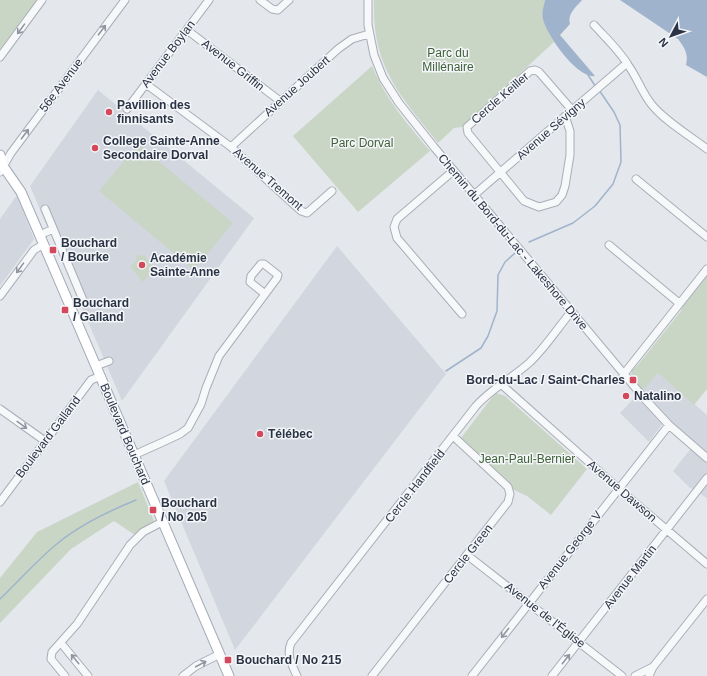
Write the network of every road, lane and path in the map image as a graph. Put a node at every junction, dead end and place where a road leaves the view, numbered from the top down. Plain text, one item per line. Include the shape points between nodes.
1 (42, 0) edge
2 (125, 0) edge
3 (209, 0) edge
4 (260, 0) edge
5 (289, 0) edge
6 (368, 0) edge
7 (594, 24) dead end
8 (187, 30) junction
9 (369, 34) junction
10 (0, 57) edge
11 (627, 63) junction
12 (146, 84) junction
13 (280, 101) junction
14 (127, 109) dead end
15 (572, 110) junction
16 (565, 116) junction
17 (231, 147) junction
18 (707, 149) edge
19 (0, 155) edge
20 (1, 168) edge
21 (453, 171) junction
22 (500, 172) junction
23 (636, 179) dead end
24 (332, 191) dead end
25 (474, 195) junction
26 (44, 209) dead end
27 (53, 229) junction
28 (707, 237) edge
29 (42, 239) junction
30 (609, 245) dead end
31 (707, 269) edge
32 (265, 294) dead end
33 (0, 296) edge
34 (83, 300) dead end
35 (679, 303) junction
36 (571, 312) junction
37 (462, 314) dead end
38 (109, 360) dead end
39 (96, 366) junction
40 (624, 374) junction
41 (101, 376) junction
42 (502, 385) junction
43 (0, 409) edge
44 (669, 425) junction
45 (453, 436) junction
46 (44, 441) junction
47 (134, 454) junction
48 (707, 458) edge
49 (707, 478) edge
50 (619, 489) junction
51 (0, 502) edge
52 (162, 522) junction
53 (667, 530) junction
54 (467, 555) junction
55 (707, 564) edge
56 (707, 599) edge
57 (529, 602) junction
58 (579, 642) junction
59 (61, 643) junction
60 (220, 654) junction
61 (653, 667) junction
62 (65, 676) edge
63 (88, 676) edge
64 (183, 676) edge
65 (229, 676) edge
66 (297, 676) edge
67 (372, 676) edge
68 (472, 676) edge
69 (552, 676) edge
70 (622, 676) edge
71 (635, 676) edge
72 (649, 676) edge

1 -> 10 street
20 -> 2 street, 56e Avenue
3 - 8 street, Avenue Boylan
4 - 5 street via 272,9 278,10
6 - 9 street, Chemin du Bord-du-Lac - Lakeshore Drive
7 - 11 street
8 - 12 street, Avenue Boylan
8 - 13 street, Avenue Griffin
9 - 13 street, Avenue Joubert via 344,44
9 - 21 street, Chemin du Bord-du-Lac - Lakeshore Drive via 378,66 391,91
11 - 15 street, Avenue Sévigny
11 - 18 street via 653,106
12 - 14 street, Avenue Boylan
12 - 17 street, Avenue Tremont
13 - 17 street, Avenue Joubert
15 - 16 street, Avenue Sévigny
15 - 22 street, Cercle Keiller via 539,72 535,70 526,74 467,126 468,133
16 - 22 street, Avenue Sévigny
16 - 22 street via 570,131 570,156 565,186 556,202 539,207 530,204
17 - 24 street, Avenue Tremont via 301,211 312,210
19 - 20 main road, Boulevard Bouchard
20 - 29 main road, Boulevard Bouchard via 21,192
21 - 25 street, Chemin du Bord-du-Lac - Lakeshore Drive
21 - 37 street via 397,219 394,227 397,238
22 - 25 street, Avenue Sévigny
23 - 28 street
25 - 36 street, Chemin du Bord-du-Lac - Lakeshore Drive
26 - 27 street
27 - 29 street
27 - 34 street
29 -> 33 street
29 - 39 main road, Boulevard Bouchard
30 - 35 street
31 - 35 street
32 - 47 street via 219,356 201,404 188,428 169,440
35 - 40 street
36 - 40 street, Chemin du Bord-du-Lac - Lakeshore Drive
36 - 42 street, Cercle Handfield via 539,353
38 - 39 street
39 - 41 main road, Boulevard Bouchard
40 - 44 street, Chemin du Bord-du-Lac - Lakeshore Drive
41 - 46 street, Boulevard Galland via 91,380
41 - 47 main road, Boulevard Bouchard
42 - 45 street, Cercle Handfield via 483,399
42 - 50 street, Avenue Dawson
43 -> 46 street
44 - 48 street, Chemin du Bord-du-Lac - Lakeshore Drive
44 - 50 street, Avenue George V
45 - 54 street, Cercle Green via 508,487 510,494 508,502
45 - 66 street, Cercle Handfield via 292,643 289,656
46 - 51 street, Boulevard Galland
47 - 52 main road, Boulevard Bouchard
49 - 53 street, Avenue Martin
50 - 53 street, Avenue Dawson
50 - 57 street, Avenue George V
52 - 59 street via 143,532 130,545
52 - 60 main road, Boulevard Bouchard
53 - 55 street, Avenue Dawson
53 - 58 street, Avenue Martin
54 - 57 street, Avenue de l'Église
54 - 67 street, Cercle Green
56 - 61 street
57 - 58 street, Avenue de l'Église
57 -> 68 street, Avenue George V
69 -> 58 street, Avenue Martin
58 - 70 street, Avenue de l'Église
59 - 62 street via 52,652 51,657
63 -> 59 street
64 -> 60 street
60 - 65 main road, Boulevard Bouchard
61 - 71 street
61 - 72 street

